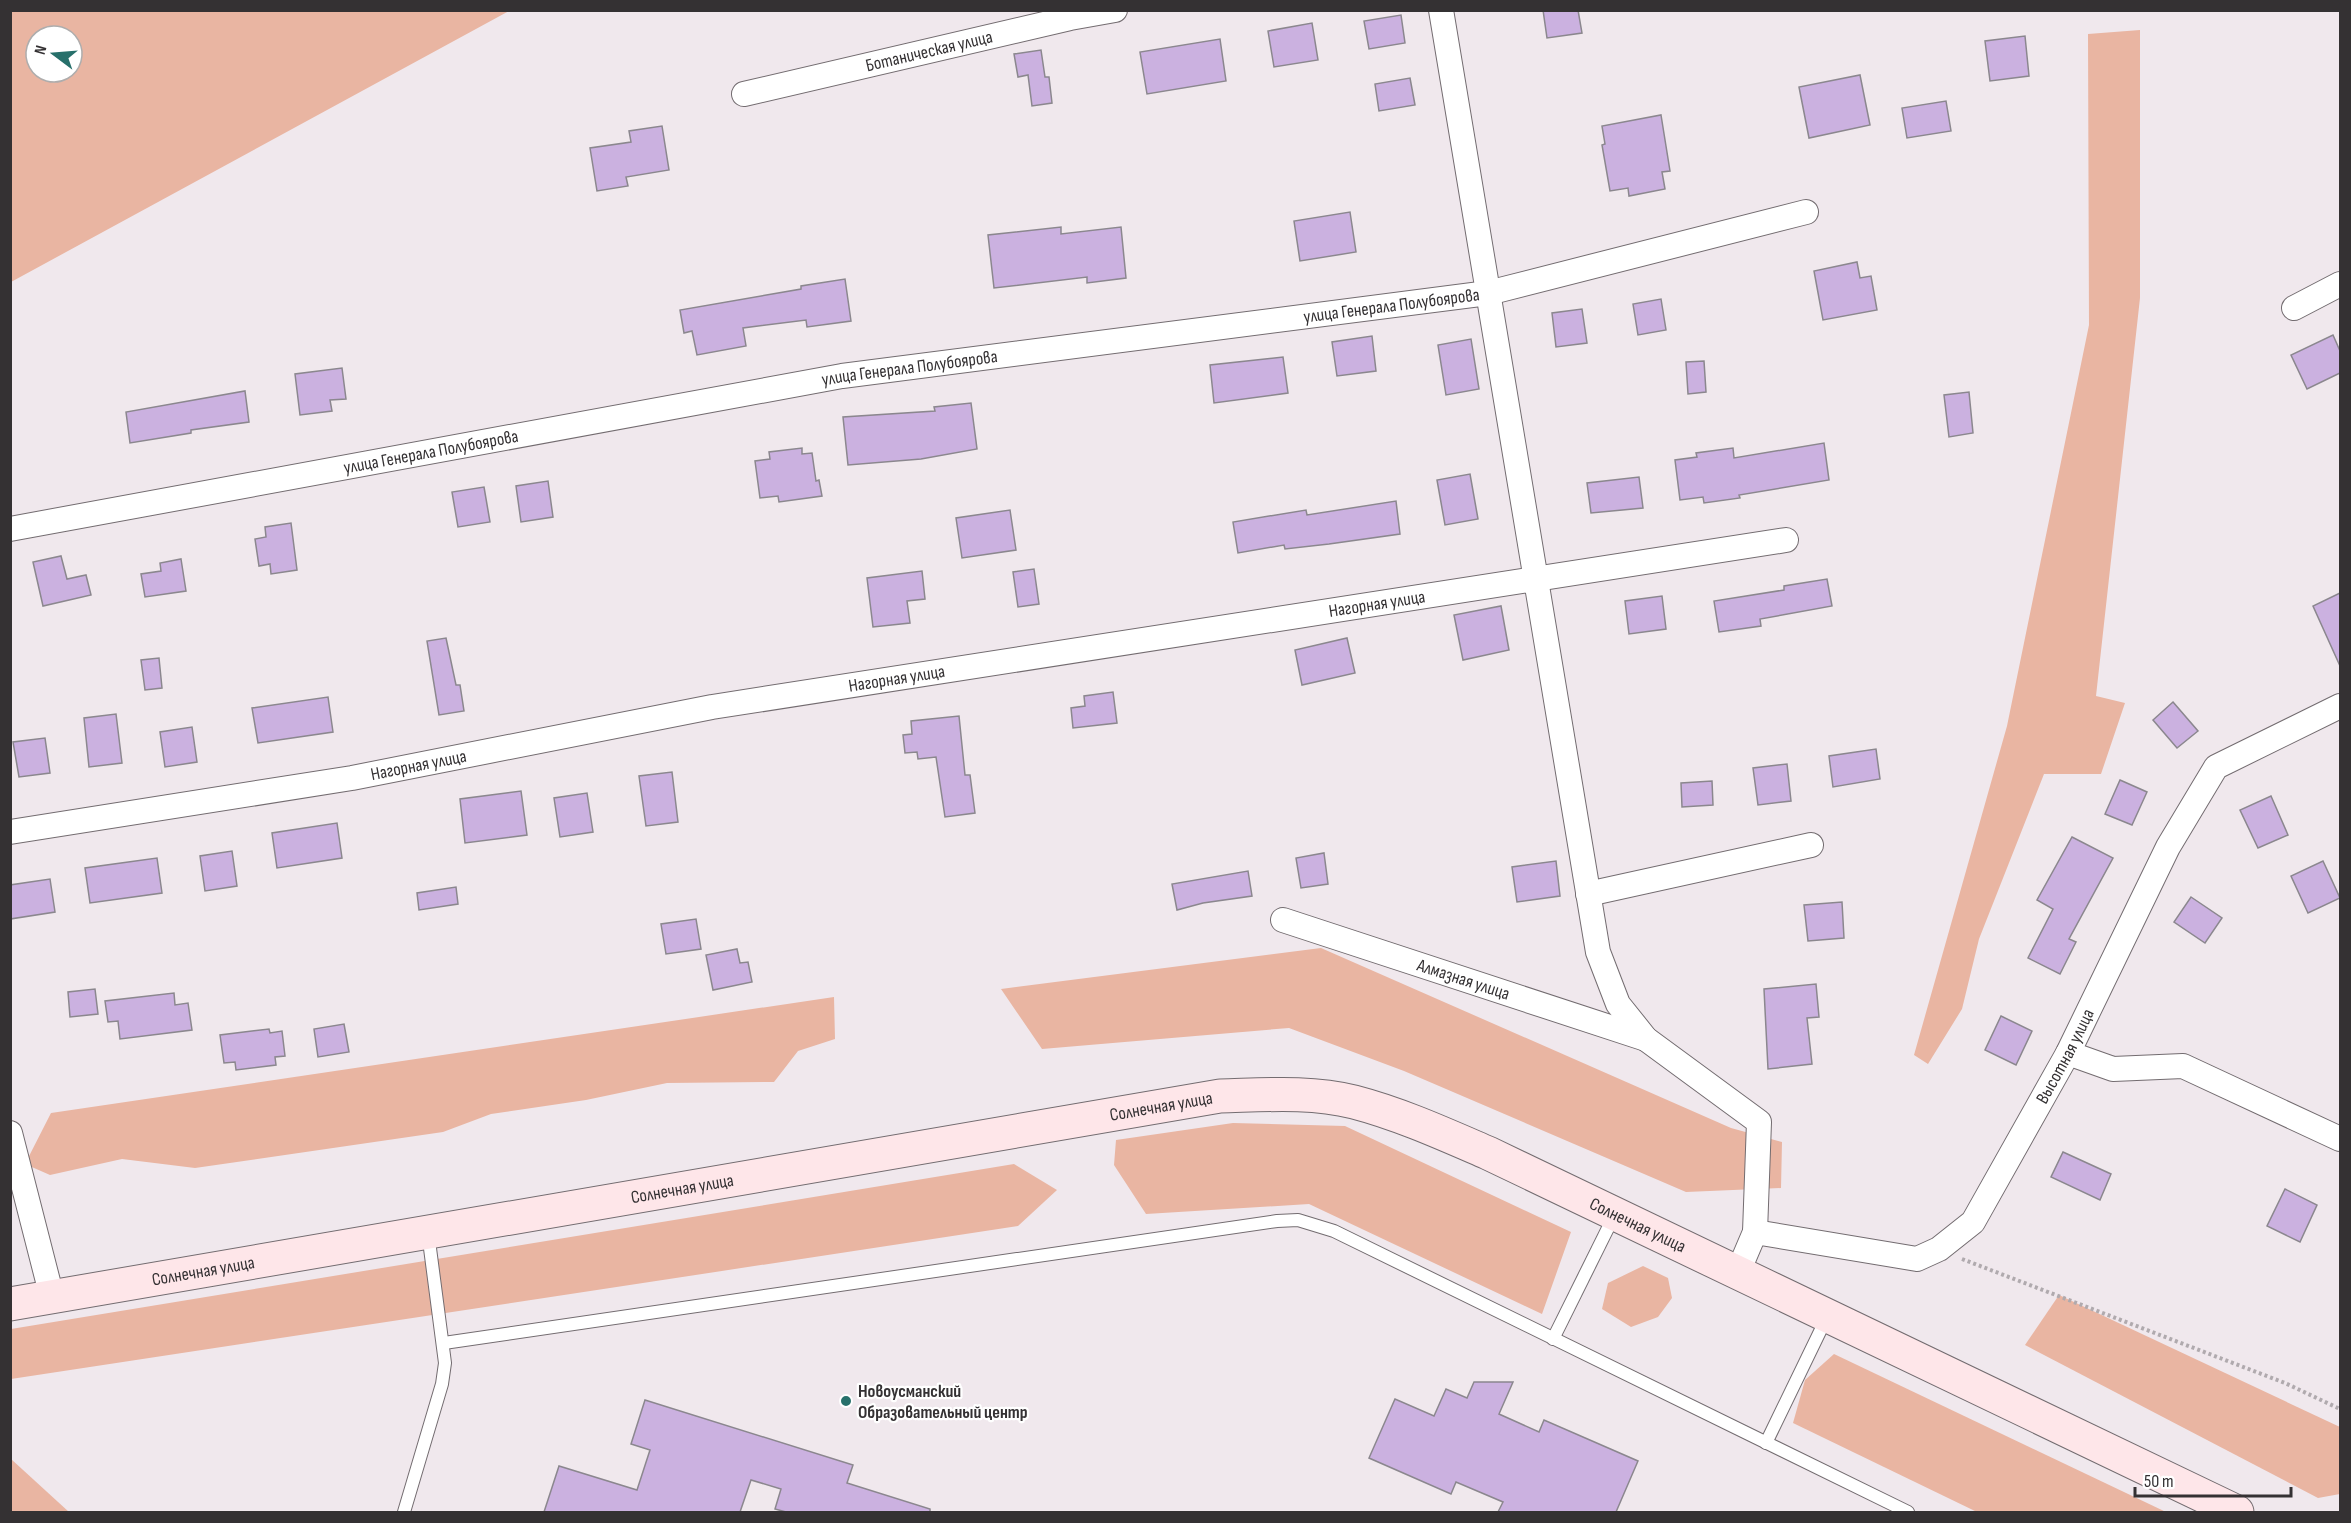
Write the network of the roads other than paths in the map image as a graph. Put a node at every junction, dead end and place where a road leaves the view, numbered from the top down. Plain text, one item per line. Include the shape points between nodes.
1 (1115, 10) edge
2 (1441, 10) edge
3 (744, 94) dead end
4 (1806, 212) dead end
5 (2340, 284) edge
6 (1488, 293) junction
7 (2294, 308) dead end
8 (10, 529) edge
9 (1786, 540) dead end
10 (1536, 579) junction
11 (2340, 706) edge
12 (10, 832) edge
13 (1811, 845) dead end
14 (1588, 894) junction
15 (1282, 920) dead end
16 (1646, 1039) junction
17 (2068, 1053) junction
18 (10, 1133) edge
19 (2340, 1139) edge
20 (1615, 1214) junction
21 (428, 1232) junction
22 (1755, 1232) junction
23 (1738, 1272) junction
24 (52, 1297) junction
25 (10, 1304) edge
26 (1827, 1316) junction
27 (1553, 1339) junction
28 (444, 1343) junction
29 (1766, 1443) junction
30 (404, 1512) edge
31 (1908, 1512) edge
32 (2237, 1512) edge

1 - 3 street, Ботаническая улица
2 - 6 street
4 - 6 street, улица Генерала Полубоярова
5 - 7 street
6 - 8 street, улица Генерала Полубоярова via 842,376
6 - 10 street
9 - 10 street, Нагорная улица
10 - 12 street, Нагорная улица via 712,707 352,778
10 - 14 street
11 - 17 street, Высотная улица via 2216,767 2168,847
13 - 14 street
14 - 16 street via 1598,952 1618,1004
15 - 16 street, Алмазная улица
16 - 22 street via 1759,1122
17 - 19 street via 2113,1069 2182,1066
17 - 22 street, Высотная улица via 1973,1221 1939,1249 1917,1259
18 - 24 street
20 - 21 street, Солнечная улица via 1488,1153 1353,1102 1296,1095 1220,1096
20 - 23 street, Солнечная улица
20 - 27 lane
21 - 24 street, Солнечная улица
21 - 28 lane
22 - 23 street
23 - 26 street, Солнечная улица
24 - 25 street, Солнечная улица
26 - 29 lane
26 - 32 street, Солнечная улица
27 - 28 lane via 1334,1231 1298,1220
27 - 29 lane
28 - 30 lane via 442,1384
29 - 31 lane

